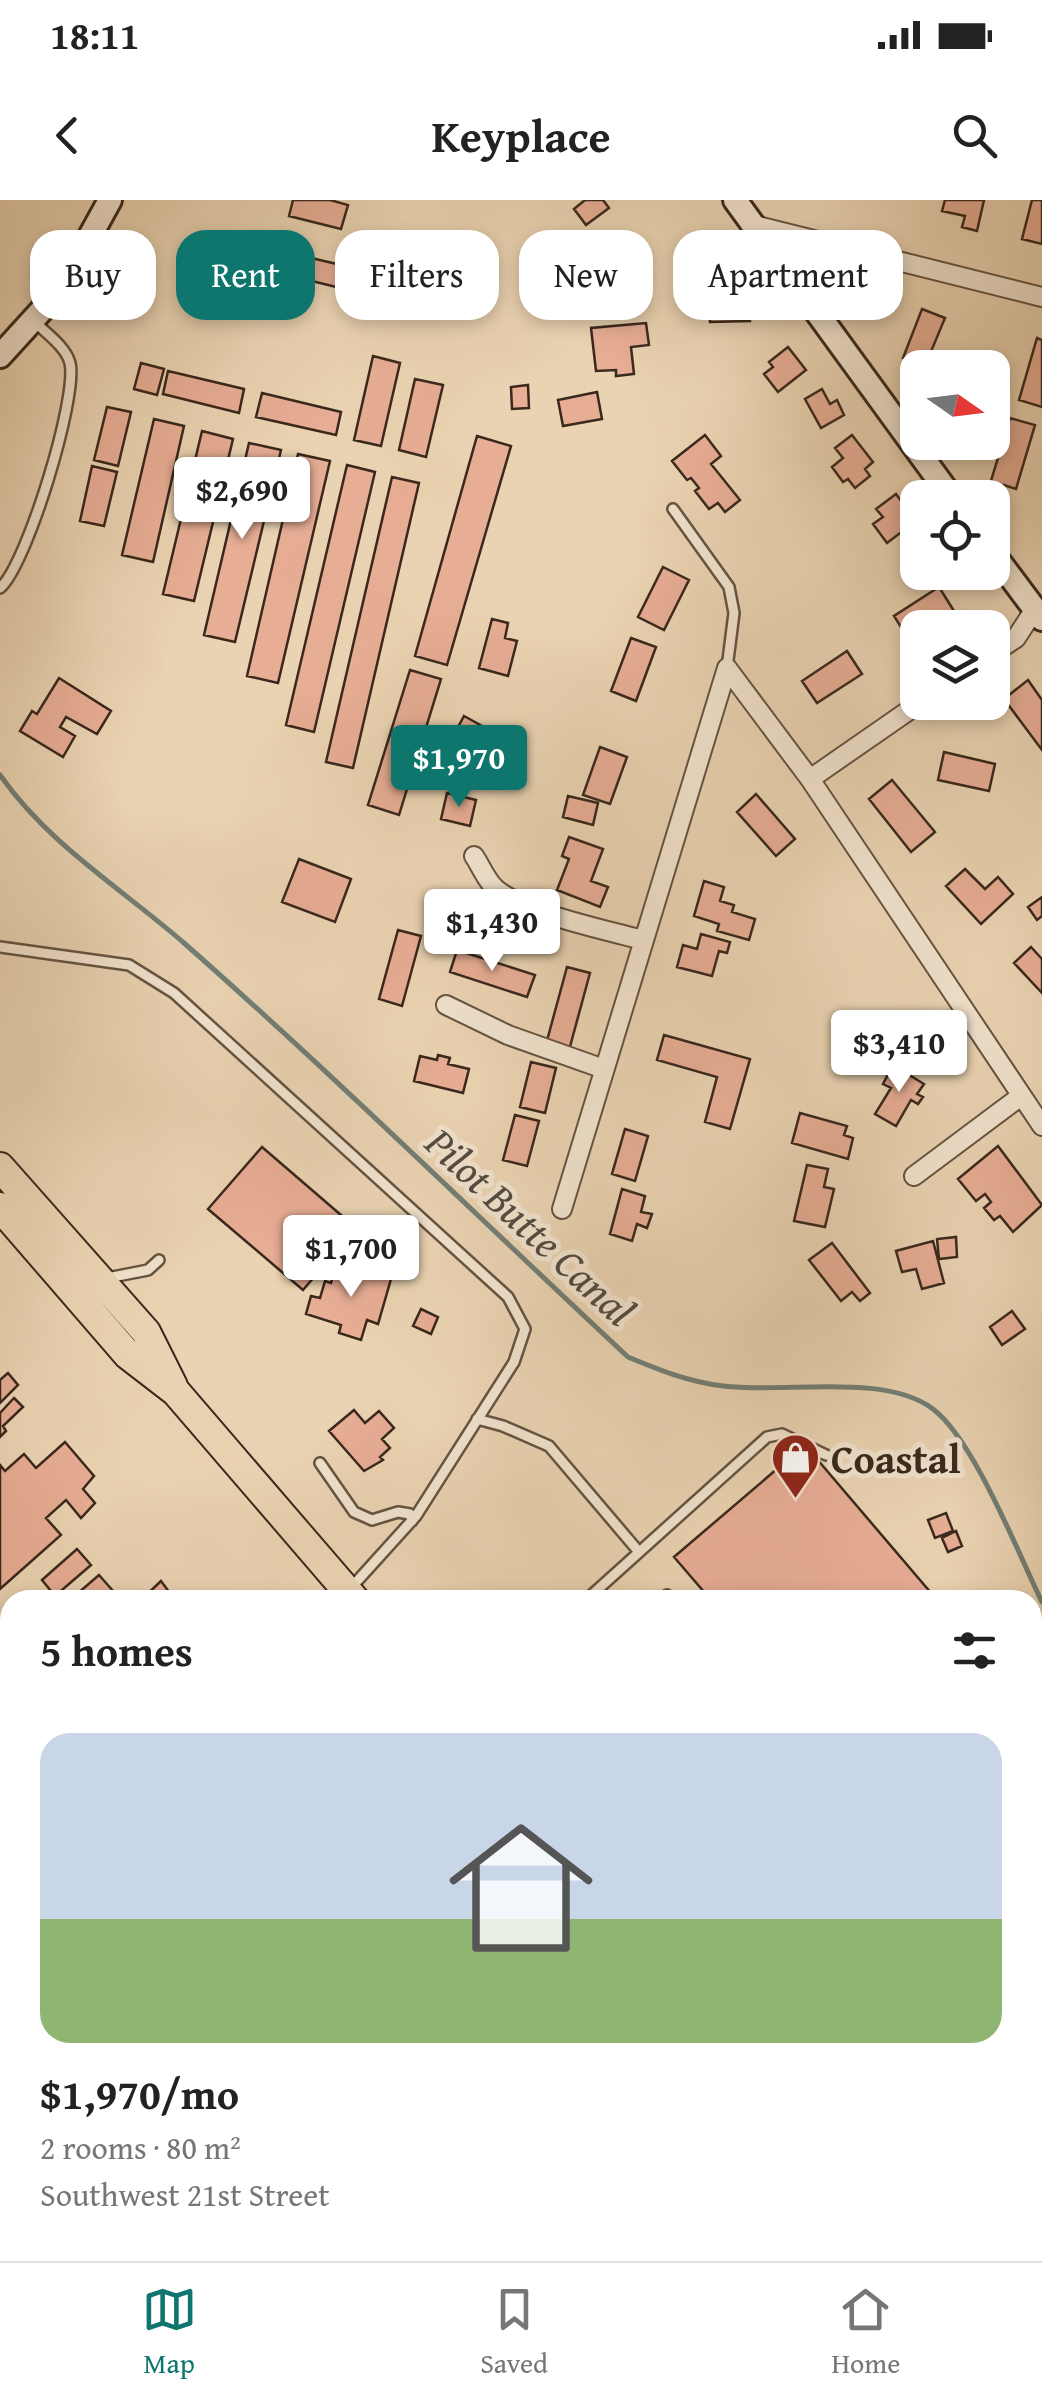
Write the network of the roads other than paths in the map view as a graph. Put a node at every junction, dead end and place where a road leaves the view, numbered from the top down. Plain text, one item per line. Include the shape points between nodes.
1 (110, 200) edge
2 (734, 200) edge
3 (750, 224) junction
4 (93, 230) edge
5 (1042, 297) edge
6 (34, 320) joint
7 (0, 356) edge
8 (939, 480) edge
9 (674, 510) dead end
10 (1010, 576) edge
11 (0, 588) edge
12 (1039, 614) edge
13 (1010, 642) edge
14 (727, 668) junction
15 (900, 717) edge
16 (810, 779) junction
17 (474, 856) dead end
18 (643, 940) junction
19 (0, 947) edge
20 (446, 1005) dead end
21 (604, 1069) junction
22 (1021, 1096) junction
23 (1042, 1126) edge
24 (0, 1167) edge
25 (914, 1176) dead end
26 (0, 1207) edge
27 (562, 1208) dead end
28 (0, 1233) edge
29 (160, 1260) dead end
30 (99, 1278) junction
31 (82, 1302) junction
32 (176, 1392) junction
33 (478, 1419) junction
34 (826, 1455) dead end
35 (320, 1462) dead end
36 (412, 1521) junction
37 (639, 1552) junction
38 (346, 1590) edge
39 (356, 1590) edge
40 (597, 1590) edge

1 - 4 main road
2 - 3 main road
3 - 5 street
3 - 8 main road
6 - 7 main road
6 - 11 lane via 64,352 70,375 57,449 28,541
9 - 14 lane via 729,587 734,613
10 - 12 main road
12 - 13 street
14 - 16 street
14 - 18 street
15 - 16 street
16 - 22 street
17 - 18 street via 494,888 511,897
18 - 21 street
19 - 33 lane via 129,965 174,993 508,1296 526,1330
20 - 21 street
21 - 27 street
22 - 23 street
22 - 25 street
24 - 30 highway
26 - 31 highway
28 - 31 highway
29 - 30 lane via 148,1270
30 - 32 highway via 146,1332
31 - 32 highway via 128,1355
32 - 38 highway
33 - 36 lane
33 - 37 lane via 549,1446
34 - 37 lane via 782,1434 767,1437
35 - 36 lane via 354,1512 372,1520 398,1512
36 - 39 lane
37 - 40 lane

